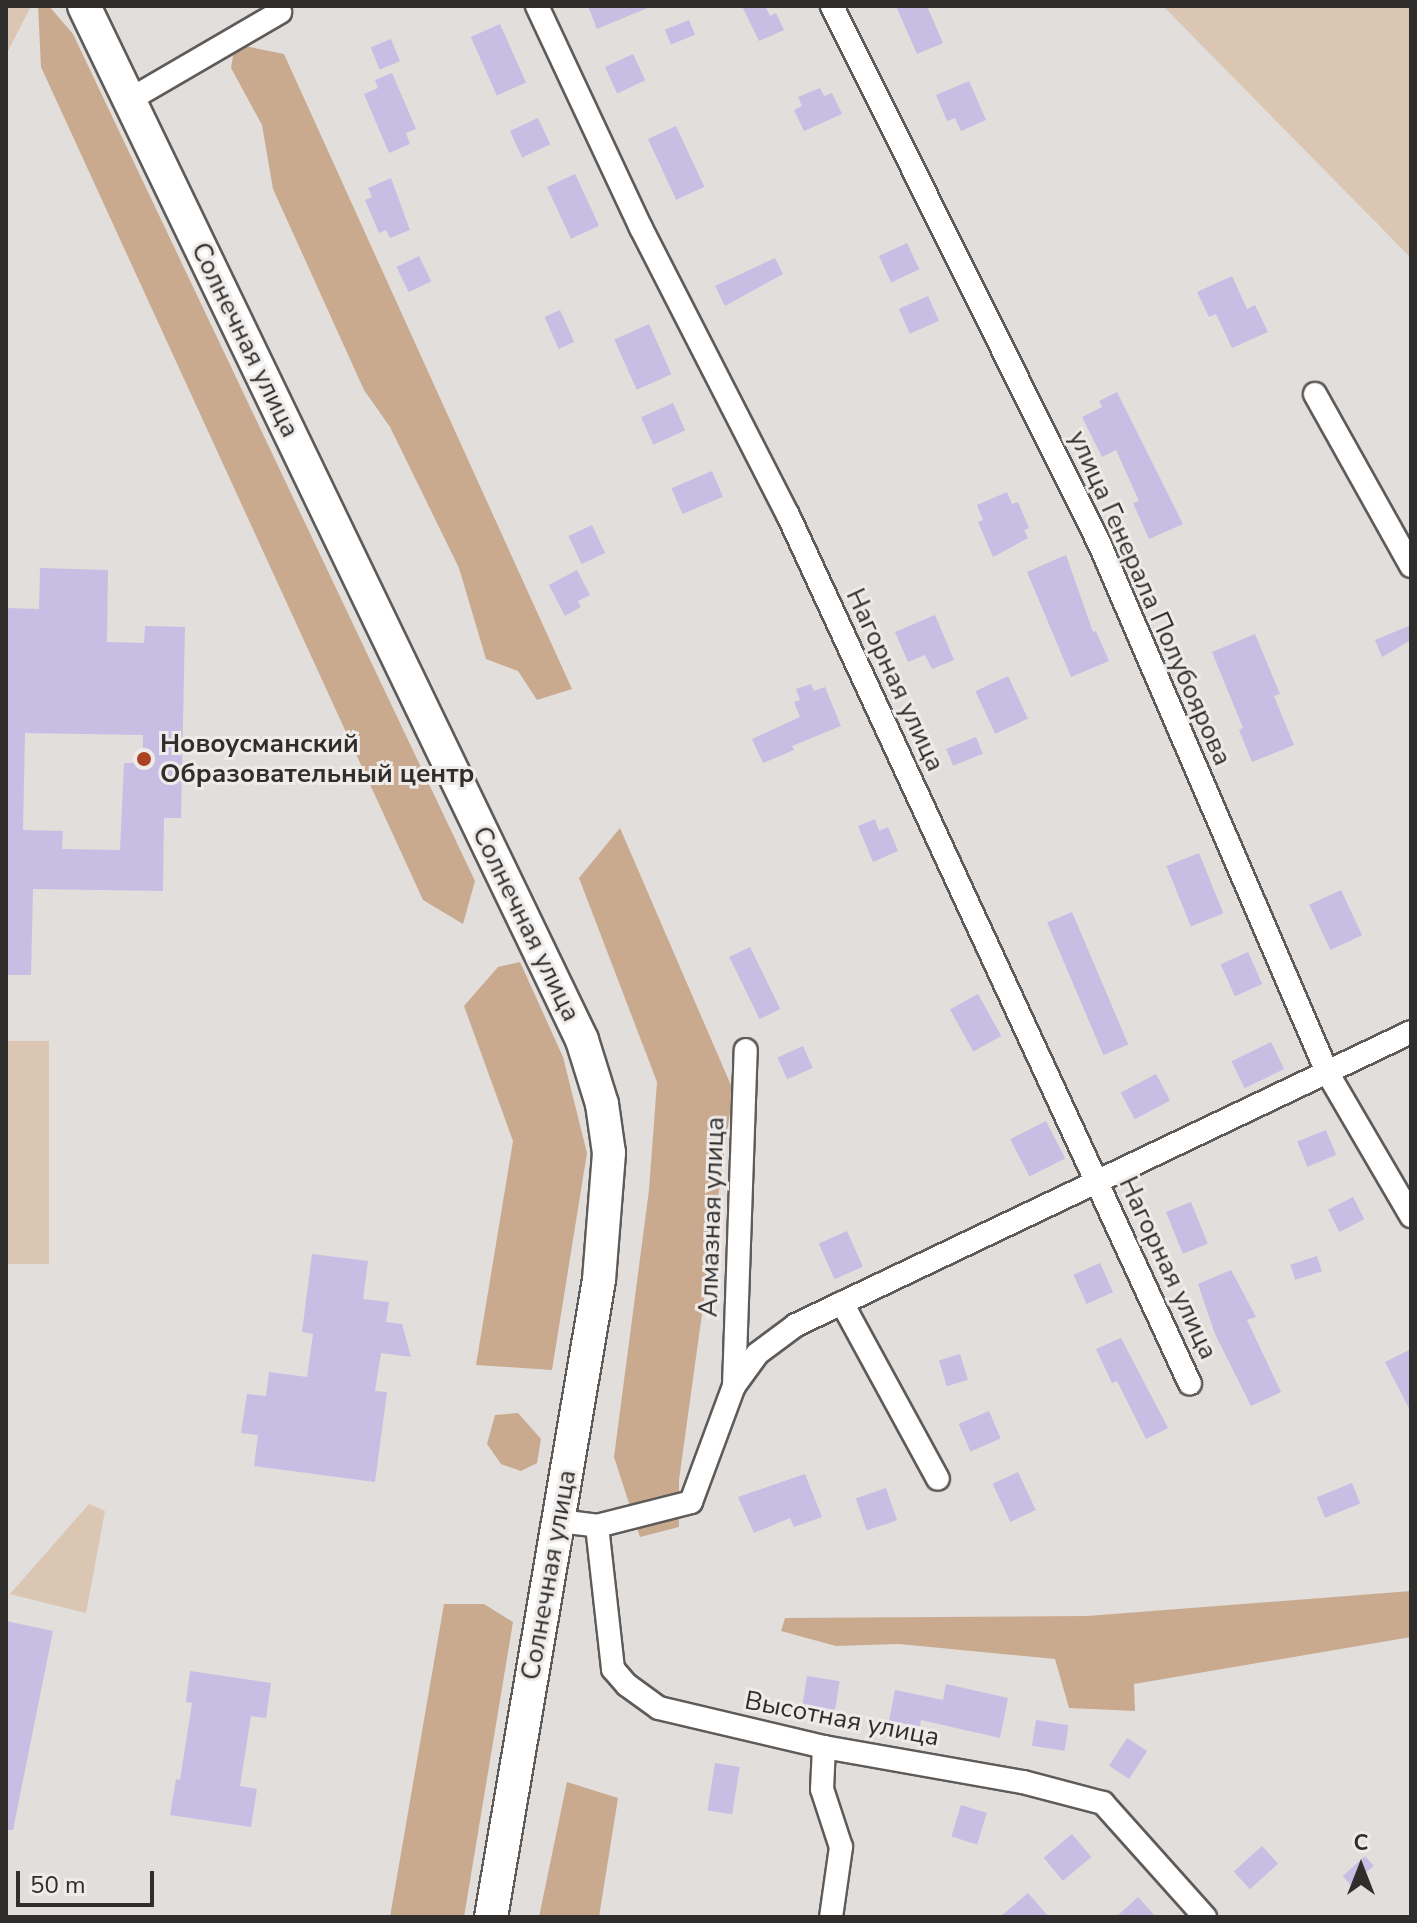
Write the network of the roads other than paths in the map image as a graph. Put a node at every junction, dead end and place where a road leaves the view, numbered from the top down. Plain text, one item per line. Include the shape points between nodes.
1 (84, 6) edge
2 (537, 6) edge
3 (832, 6) edge
4 (280, 12) dead end
5 (129, 100) junction
6 (1315, 394) dead end
7 (1411, 566) edge
8 (1411, 1032) edge
9 (746, 1050) dead end
10 (1327, 1072) junction
11 (1096, 1182) junction
12 (1411, 1216) edge
13 (842, 1303) junction
14 (1190, 1384) dead end
15 (734, 1386) junction
16 (938, 1479) dead end
17 (559, 1521) junction
18 (597, 1526) junction
19 (824, 1747) junction
20 (491, 1917) edge
21 (831, 1917) edge
22 (1205, 1917) edge

1 - 5 street, Солнечная улица
2 - 11 street, Нагорная улица via 641,228 788,515
3 - 10 street, улица Генерала Полубоярова via 1100,545
4 - 5 street
5 - 17 street, Солнечная улица via 582,1040 602,1104 609,1153 607,1218
6 - 7 street
8 - 10 street
9 - 15 street, Алмазная улица
10 - 11 street
10 - 12 street, улица Генерала Полубоярова
11 - 13 street
11 - 14 street, Нагорная улица
13 - 15 street via 796,1325 757,1354
13 - 16 street
15 - 18 street via 691,1502
17 - 18 street
17 - 20 street, Солнечная улица
18 - 19 street, Высотная улица via 613,1669 627,1685 659,1708
19 - 21 street via 822,1789 841,1847
19 - 22 street, Высотная улица via 1023,1782 1103,1803

